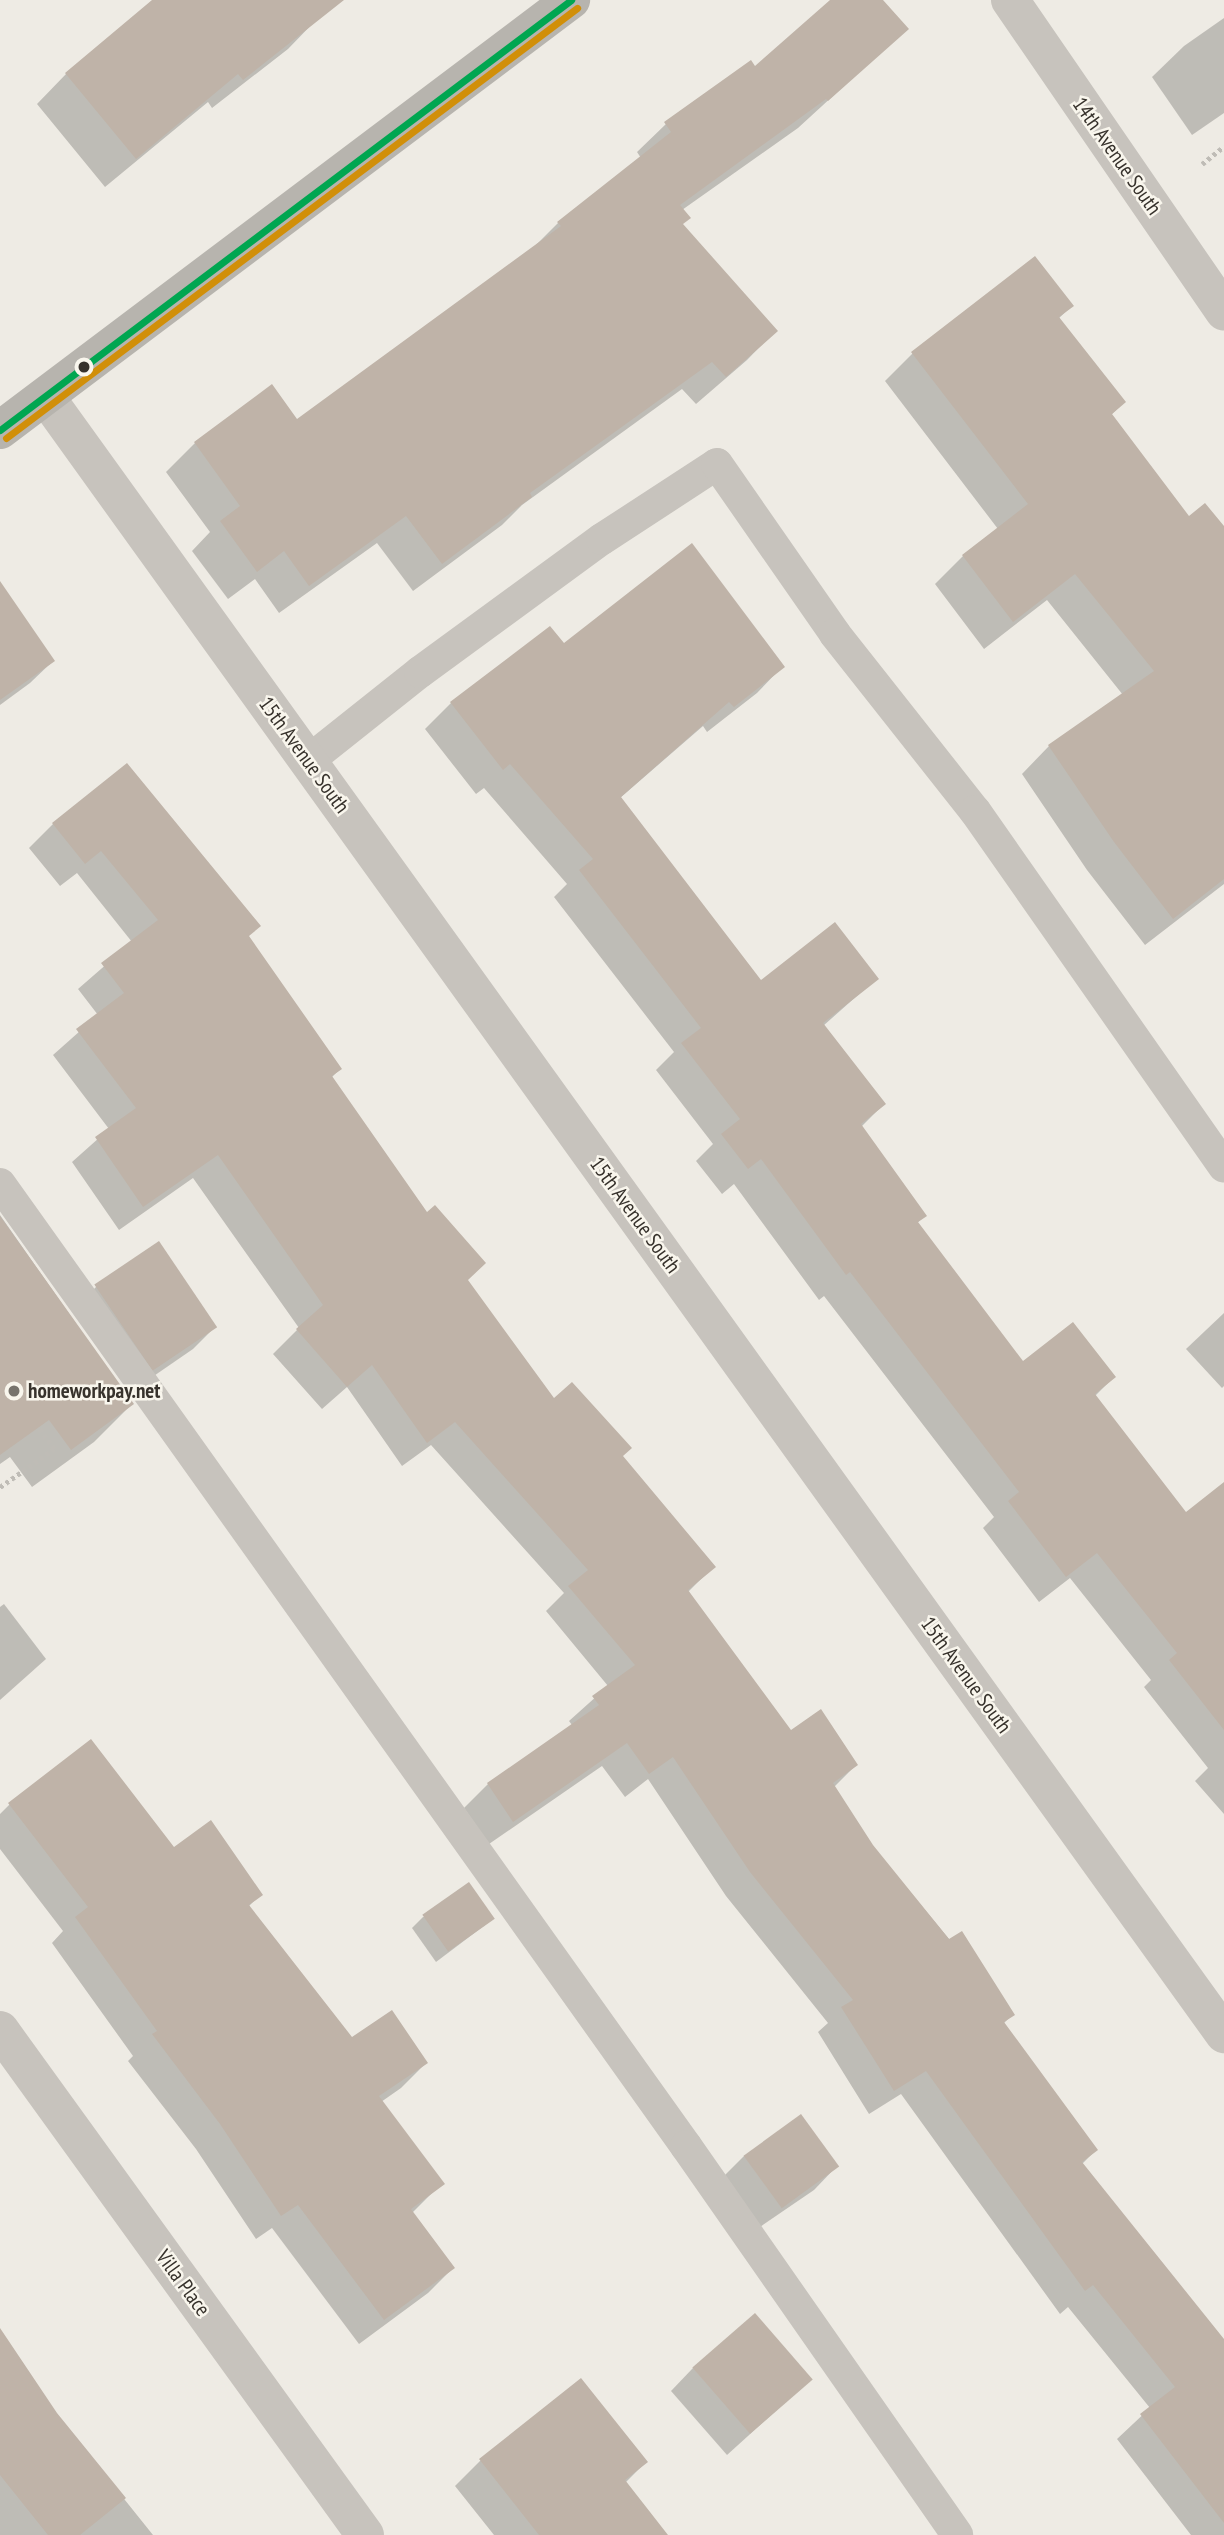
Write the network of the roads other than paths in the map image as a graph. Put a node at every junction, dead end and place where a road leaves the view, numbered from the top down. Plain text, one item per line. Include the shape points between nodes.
1 (571, 0) edge
2 (1010, 0) edge
3 (1224, 311) edge
4 (46, 397) junction
5 (0, 430) edge
6 (308, 761) junction
7 (1224, 1166) edge
8 (0, 1184) edge
9 (0, 2030) edge
10 (1224, 2034) edge
11 (365, 2535) edge
12 (957, 2535) edge

1 - 4 street
2 - 3 street, 14th Avenue South
4 - 5 street
4 - 6 street, 15th Avenue South
6 - 7 lane via 602,539 717,464 835,634 975,811
6 - 10 street, 15th Avenue South
8 - 12 lane via 686,2146
9 - 11 street, Villa Place

